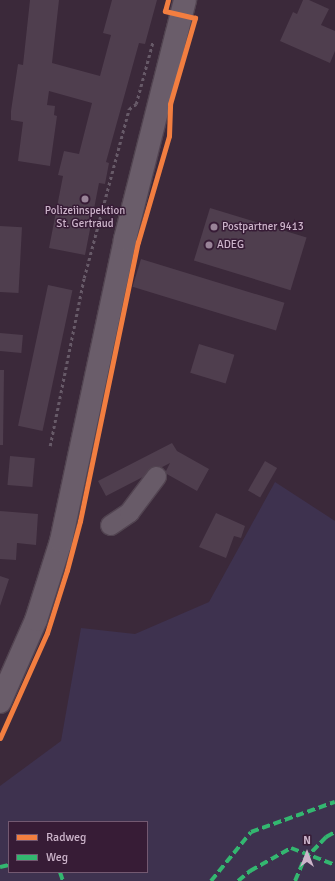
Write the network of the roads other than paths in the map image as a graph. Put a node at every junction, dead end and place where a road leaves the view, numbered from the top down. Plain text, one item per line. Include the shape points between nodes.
1 (185, 0) edge
2 (156, 476) dead end
3 (110, 525) dead end
4 (0, 702) edge

1 - 4 main road via 125,239 61,541 38,613
2 - 3 lane via 129,512

